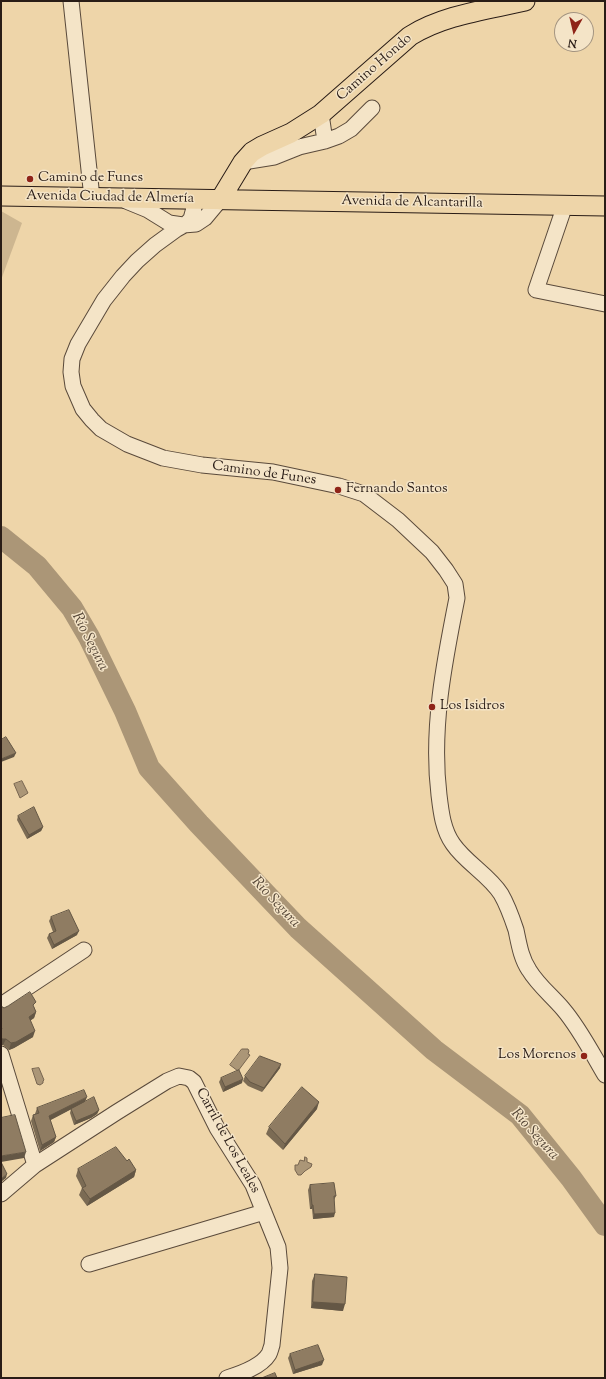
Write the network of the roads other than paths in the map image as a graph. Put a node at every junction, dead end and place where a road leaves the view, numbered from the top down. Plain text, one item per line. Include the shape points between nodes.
1 (71, 1) edge
2 (525, 1) edge
3 (482, 6) edge
4 (372, 108) dead end
5 (321, 114) junction
6 (326, 141) junction
7 (242, 164) junction
8 (1, 196) edge
9 (92, 198) junction
10 (117, 198) junction
11 (190, 199) junction
12 (220, 200) junction
13 (262, 200) junction
14 (565, 205) junction
15 (605, 206) edge
16 (148, 210) junction
17 (183, 226) junction
18 (155, 245) junction
19 (605, 304) edge
20 (84, 950) dead end
21 (1, 1005) edge
22 (1, 1054) edge
23 (605, 1075) edge
24 (35, 1165) junction
25 (1, 1194) edge
26 (264, 1212) junction
27 (89, 1264) dead end
28 (227, 1378) edge

1 - 9 street
2 - 3 main road, Camino Hondo
3 - 5 main road, Camino Hondo via 414,34
4 - 6 street via 351,129
5 - 6 street
5 - 7 main road, Camino Hondo via 291,133 252,152
6 - 7 street
7 - 12 main road, Camino Hondo
7 - 13 main road via 241,177 244,185 250,193
8 - 9 main road, Avenida Ciudad de Almería
9 - 10 main road, Avenida Ciudad de Almería
10 - 11 main road, Avenida Ciudad de Almería
10 - 16 street
11 - 12 main road, Avenida Ciudad de Almería
11 - 17 street via 194,208 192,216
12 - 13 main road, Avenida de Alcantarilla
12 - 17 street via 210,214 200,222
13 - 14 main road, Avenida de Alcantarilla
14 - 15 main road, Avenida de Alcantarilla
14 - 19 street via 536,290
16 - 17 street via 168,223
16 - 18 street via 157,228
17 - 18 street, Camino de Funes
18 - 23 street, Camino de Funes via 123,276 104,300 78,344 72,359 71,372 73,386 83,409 97,425 127,444 163,458 202,465 273,472 364,494 398,520 432,552 455,584 457,598 438,712 436,741 436,776 445,828 453,844 464,857 498,889 508,905 520,949 529,970 564,1010
20 - 21 street
22 - 24 street
24 - 25 street, Carril de Los Leales
24 - 26 street, Carril de Los Leales via 167,1080 185,1077 194,1082 217,1128 253,1185
26 - 27 street
26 - 28 street, Carril de Los Leales via 278,1247 280,1268 272,1345 262,1362

